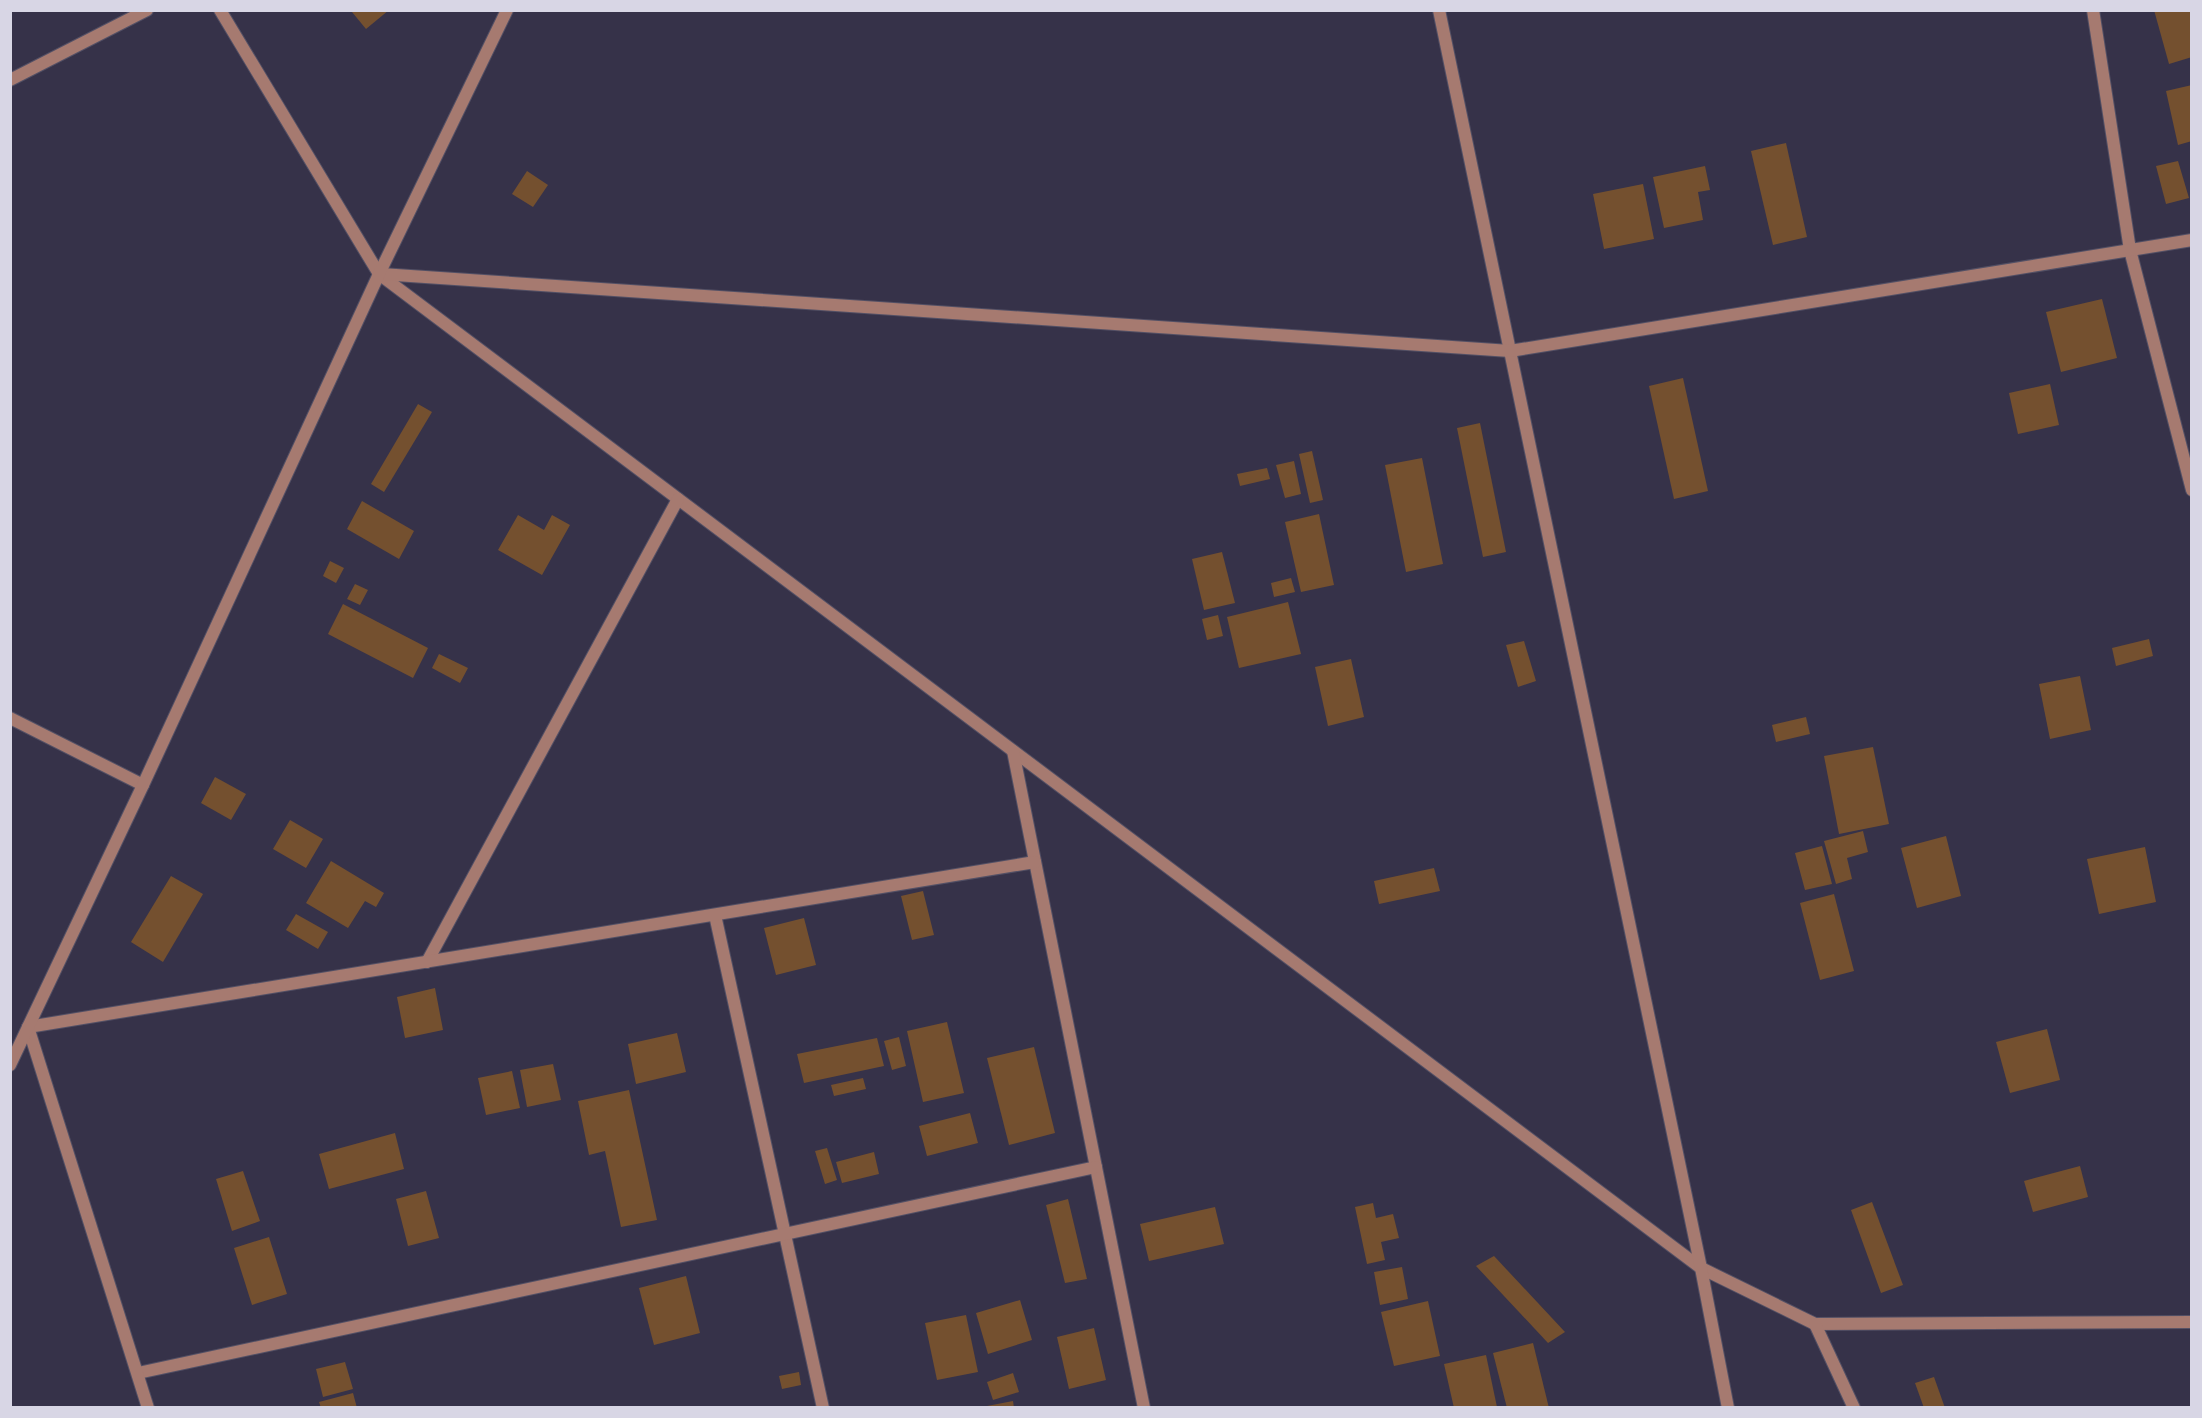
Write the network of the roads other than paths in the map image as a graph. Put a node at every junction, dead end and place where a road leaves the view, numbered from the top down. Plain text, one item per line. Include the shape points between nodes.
1 (147, 10) edge
2 (220, 10) edge
3 (507, 10) edge
4 (1439, 10) edge
5 (2093, 10) edge
6 (10, 80) edge
7 (2192, 240) edge
8 (2130, 250) junction
9 (379, 274) junction
10 (1510, 351) junction
11 (2192, 490) edge
12 (678, 499) junction
13 (10, 718) edge
14 (1012, 751) junction
15 (143, 785) junction
16 (1035, 862) junction
17 (715, 915) junction
18 (427, 962) junction
19 (28, 1027) junction
20 (10, 1065) edge
21 (1096, 1167) junction
22 (785, 1234) junction
23 (1701, 1268) junction
24 (2192, 1322) edge
25 (1815, 1324) junction
26 (138, 1373) junction
27 (148, 1407) edge
28 (823, 1407) edge
29 (1144, 1407) edge
30 (1728, 1407) edge
31 (1854, 1407) edge

1 - 6 street
2 - 9 street
3 - 9 street
4 - 10 street
5 - 8 street
7 - 8 street
8 - 10 street
8 - 11 street
9 - 10 street
9 - 12 street
9 - 15 street
10 - 23 street
12 - 14 street
12 - 18 street
13 - 15 street
14 - 16 street
14 - 23 street
15 - 19 street
16 - 17 street
16 - 21 street
17 - 18 street
17 - 22 street
18 - 19 street
19 - 20 street
19 - 26 street
21 - 22 street
21 - 29 street
22 - 26 street
22 - 28 street
23 - 25 street
23 - 30 street
24 - 25 street
25 - 31 street
26 - 27 street

